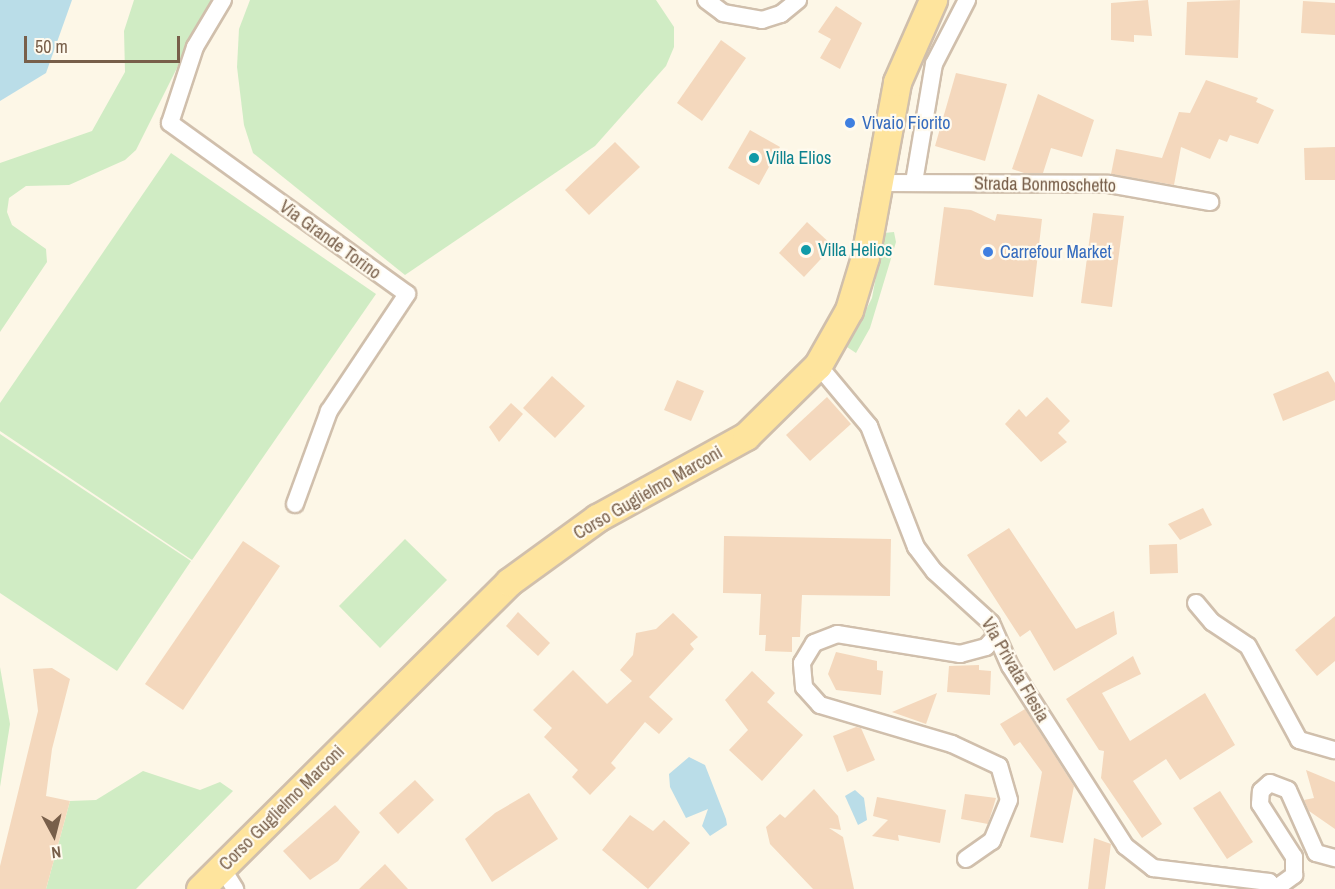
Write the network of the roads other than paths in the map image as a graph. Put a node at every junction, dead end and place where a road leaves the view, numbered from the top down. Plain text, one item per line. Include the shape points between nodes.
1 (223, 0) edge
2 (706, 0) edge
3 (798, 0) edge
4 (967, 0) edge
5 (927, 12) edge
6 (914, 182) junction
7 (879, 183) junction
8 (1210, 202) dead end
9 (818, 365) junction
10 (295, 504) dead end
11 (1196, 603) dead end
12 (994, 638) junction
13 (1335, 750) edge
14 (1335, 858) edge
15 (966, 859) dead end
16 (229, 878) edge
17 (200, 889) edge
18 (1275, 889) edge

1 - 10 street, Via Grande Torino via 195,47 170,123 407,294 329,411
2 - 3 street via 723,13 762,20 781,14
4 - 6 street via 934,64
5 - 7 main road, Corso Guglielmo Marconi via 897,82
6 - 7 street, Strada Bonmoschetto
6 - 8 street, Strada Bonmoschetto via 1030,187 1109,184
7 - 9 main road, Corso Guglielmo Marconi via 849,310
9 - 12 street, Via Privata Flesia via 868,426 916,547 934,571 991,623
9 - 16 main road, Corso Guglielmo Marconi via 746,436 597,518 509,582
11 - 13 street via 1212,622 1248,646 1299,740
12 - 15 street via 986,647 960,654 837,634 814,643 802,663 804,687 820,705 952,744 999,766 1009,800 992,842
12 - 18 street, Via Privata Flesia via 1137,856 1174,874 1261,880
14 - 18 street via 1316,853 1288,790 1270,783 1261,791 1260,804 1294,857 1294,874
16 - 17 main road, Corso Guglielmo Marconi

